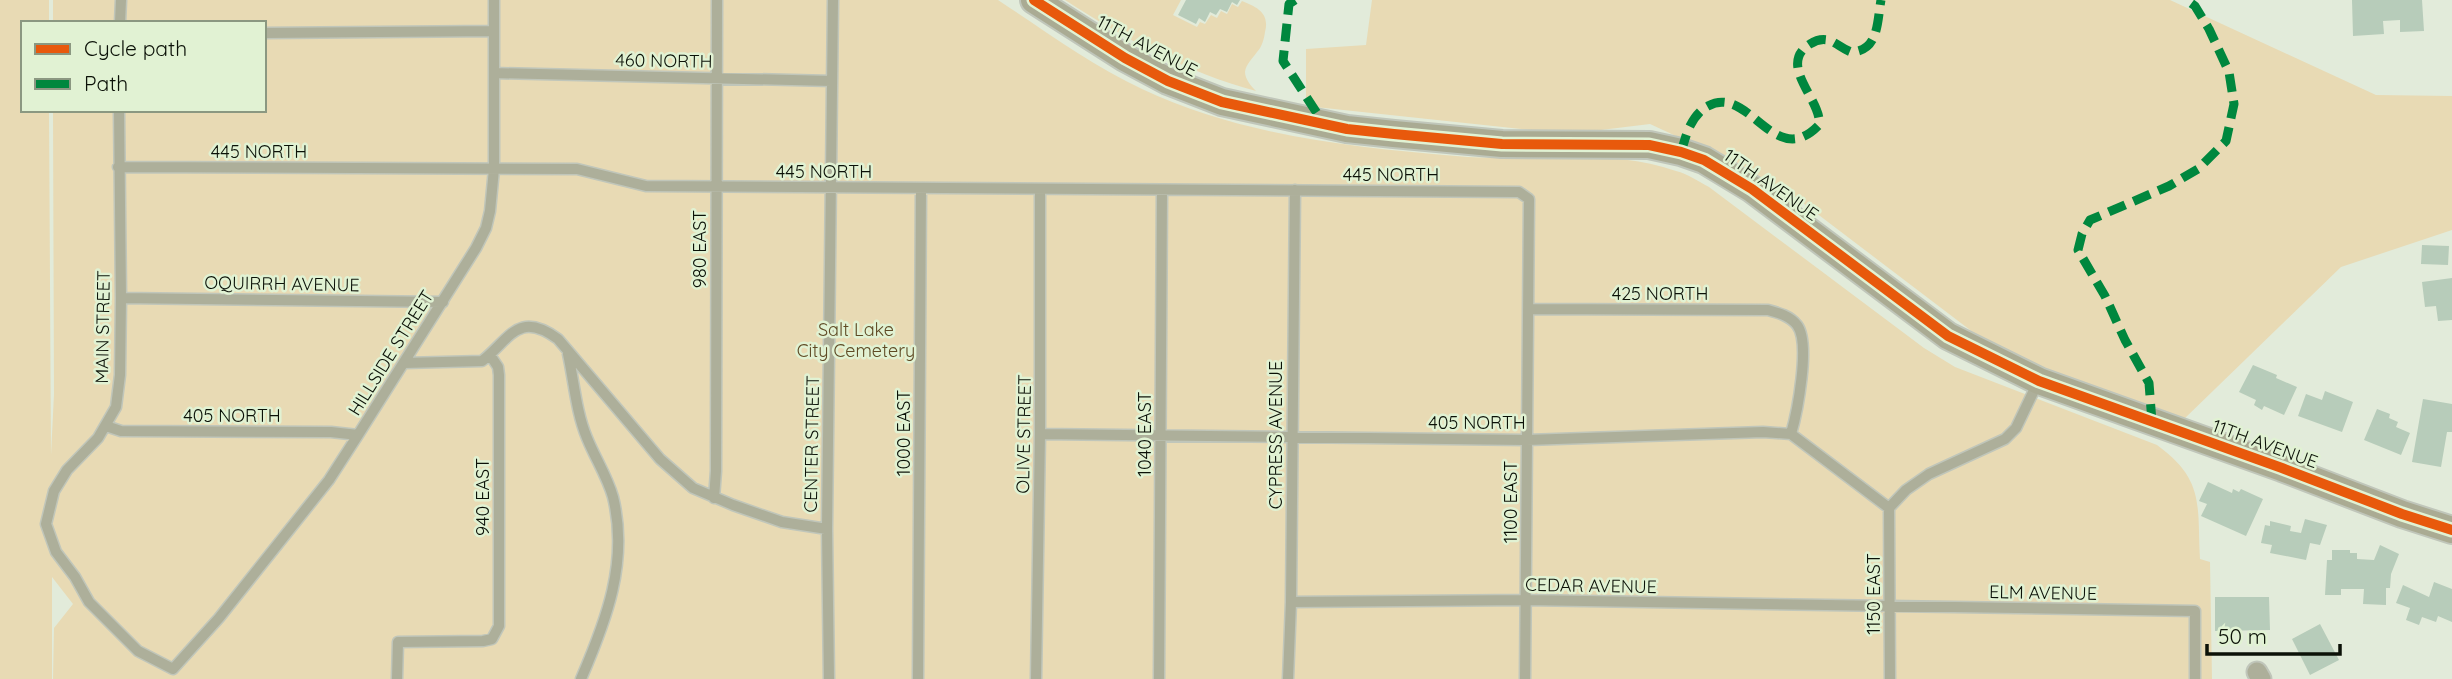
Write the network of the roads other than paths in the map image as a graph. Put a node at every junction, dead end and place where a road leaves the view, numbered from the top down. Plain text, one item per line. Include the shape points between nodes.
1 (121, 0) edge
2 (494, 0) edge
3 (717, 0) edge
4 (832, 0) edge
5 (1034, 0) edge
6 (120, 21) edge
7 (494, 31) junction
8 (266, 33) edge
9 (494, 73) junction
10 (717, 78) junction
11 (832, 81) junction
12 (119, 112) edge
13 (118, 167) junction
14 (494, 169) junction
15 (716, 187) junction
16 (832, 188) junction
17 (921, 188) junction
18 (1040, 189) junction
19 (1162, 190) junction
20 (1295, 190) junction
21 (1529, 199) joint
22 (121, 298) junction
23 (443, 302) junction
24 (1528, 309) junction
25 (568, 353) junction
26 (489, 355) junction
27 (404, 363) junction
28 (2039, 381) junction
29 (106, 426) junction
30 (1040, 434) junction
31 (1791, 434) junction
32 (358, 435) junction
33 (1161, 436) junction
34 (1291, 438) junction
35 (1527, 440) junction
36 (715, 498) junction
37 (1889, 509) junction
38 (827, 529) junction
39 (2452, 530) edge
40 (1526, 600) junction
41 (1291, 602) junction
42 (1891, 606) junction
43 (172, 674) edge
44 (397, 679) edge
45 (581, 679) edge
46 (829, 679) edge
47 (918, 679) edge
48 (1036, 679) edge
49 (1158, 679) edge
50 (1288, 679) edge
51 (1525, 679) edge
52 (1890, 679) edge
53 (2195, 679) edge

1 - 6 lane
2 - 7 lane, HILLSIDE STREET
3 - 10 lane, 980 EAST
4 - 11 lane, CENTER STREET
5 - 28 street, 11TH AVENUE via 1168,81 1235,105 1394,135 1502,144 1649,145 1704,160 1752,188 1948,337
7 - 8 lane
7 - 9 lane, HILLSIDE STREET
9 - 10 lane, 460 NORTH
9 - 14 lane, HILLSIDE STREET
10 - 11 lane, 460 NORTH
10 - 15 lane, 980 EAST
11 - 16 lane, CENTER STREET
12 - 13 lane, MAIN STREET
13 - 14 lane, 445 NORTH
13 - 22 lane, MAIN STREET
14 - 15 lane, 445 NORTH via 577,169 646,186
14 - 23 lane, HILLSIDE STREET via 486,228
15 - 16 lane, 445 NORTH
15 - 36 lane, 980 EAST
16 - 17 lane, 445 NORTH
16 - 38 lane, CENTER STREET
17 - 18 lane, 445 NORTH
17 - 47 lane, 1000 EAST
18 - 19 lane, 445 NORTH
18 - 30 lane, OLIVE STREET
19 - 20 lane, 445 NORTH
19 - 33 lane, 1040 EAST
20 - 21 lane, 445 NORTH via 1519,192
20 - 34 lane, CYPRESS AVENUE
21 - 24 lane, 1100 EAST
22 - 23 lane, OQUIRRH AVENUE
22 - 29 lane, MAIN STREET via 120,375 116,407
23 - 27 lane, HILLSIDE STREET
24 - 31 lane, 425 NORTH via 1781,313 1798,326 1804,340
24 - 35 lane, 1100 EAST
25 - 26 lane via 548,331 531,326 509,335
25 - 36 lane via 677,476
25 - 45 lane via 582,424 605,474 617,521 612,599
26 - 27 lane via 469,363
26 - 44 lane, 940 EAST via 499,376 499,626 492,639 398,642
27 - 32 lane, HILLSIDE STREET
28 - 37 lane via 2016,428 2005,439 1928,474
28 - 39 street, 11TH AVENUE
29 - 32 lane, 405 NORTH via 121,431
29 - 43 lane, MAIN STREET via 54,491 46,524 56,552 89,602 138,651
30 - 33 lane, 405 NORTH
30 - 48 lane, OLIVE STREET
31 - 35 lane, 405 NORTH
31 - 37 lane
32 - 43 lane, HILLSIDE STREET via 329,480
33 - 34 lane, 405 NORTH
33 - 49 lane, 1040 EAST
34 - 35 lane, 405 NORTH
34 - 41 lane, CYPRESS AVENUE
35 - 40 lane, 1100 EAST
36 - 38 lane via 782,522
37 - 42 lane, 1150 EAST
38 - 46 lane, CENTER STREET
40 - 41 lane, CEDAR AVENUE
40 - 42 lane, CEDAR AVENUE
40 - 51 lane, 1100 EAST
41 - 50 lane, CYPRESS AVENUE
42 - 52 lane, 1150 EAST
42 - 53 lane, ELM AVENUE via 2195,611

